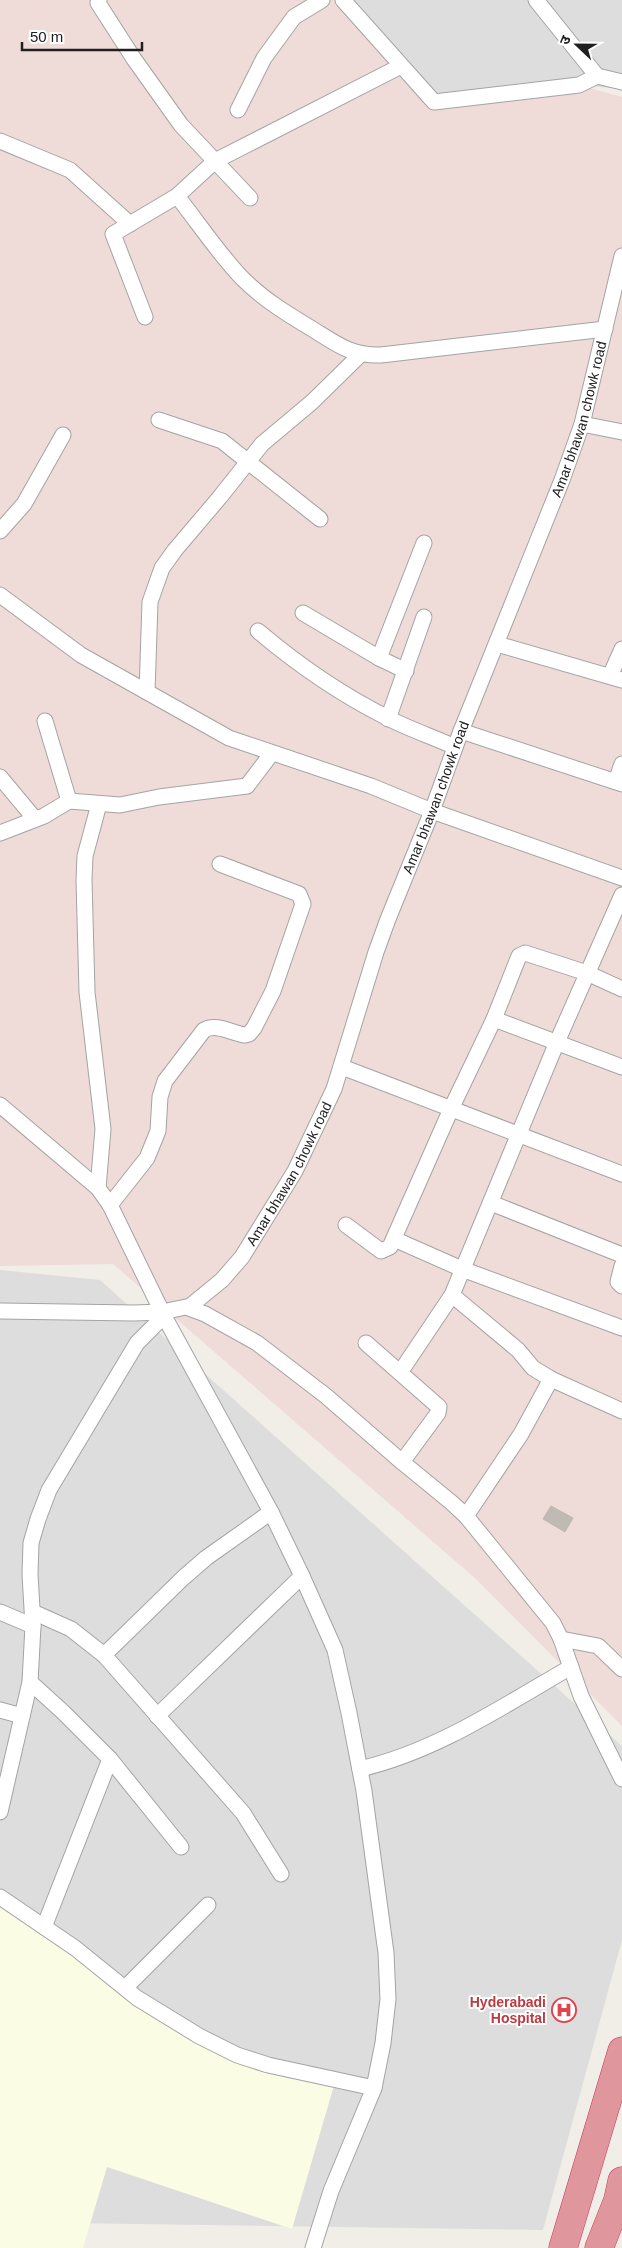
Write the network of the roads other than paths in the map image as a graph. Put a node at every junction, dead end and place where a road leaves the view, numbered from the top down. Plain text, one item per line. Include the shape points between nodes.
1 (99, 0) edge
2 (322, 0) edge
3 (343, 0) edge
4 (536, 0) edge
5 (401, 66) junction
6 (597, 76) junction
7 (622, 82) edge
8 (238, 110) dead end
9 (0, 141) edge
10 (216, 161) junction
11 (177, 196) junction
12 (250, 198) dead end
13 (130, 224) junction
14 (621, 262) edge
15 (145, 317) dead end
16 (605, 329) junction
17 (360, 355) junction
18 (159, 420) dead end
19 (582, 424) junction
20 (622, 432) edge
21 (63, 435) dead end
22 (247, 462) junction
23 (320, 519) dead end
24 (0, 531) edge
25 (424, 543) dead end
26 (0, 594) edge
27 (303, 613) dead end
28 (424, 617) dead end
29 (258, 632) dead end
30 (497, 644) junction
31 (622, 649) edge
32 (379, 658) junction
33 (406, 671) junction
34 (616, 678) edge
35 (147, 692) junction
36 (388, 718) junction
37 (45, 721) dead end
38 (460, 731) junction
39 (455, 747) junction
40 (272, 753) junction
41 (622, 764) edge
42 (0, 778) edge
43 (619, 783) edge
44 (69, 801) junction
45 (99, 804) junction
46 (432, 811) junction
47 (35, 819) junction
48 (0, 833) edge
49 (220, 864) dead end
50 (622, 878) edge
51 (622, 895) edge
52 (587, 974) junction
53 (622, 989) edge
54 (494, 1019) junction
55 (557, 1042) junction
56 (342, 1067) junction
57 (622, 1067) edge
58 (0, 1106) edge
59 (451, 1109) junction
60 (518, 1136) junction
61 (622, 1174) edge
62 (98, 1188) junction
63 (491, 1203) junction
64 (110, 1205) junction
65 (346, 1225) dead end
66 (394, 1239) junction
67 (622, 1255) edge
68 (622, 1266) edge
69 (462, 1269) junction
70 (622, 1286) edge
71 (452, 1295) junction
72 (189, 1307) junction
73 (0, 1311) edge
74 (163, 1314) junction
75 (622, 1328) edge
76 (366, 1343) dead end
77 (400, 1371) junction
78 (551, 1379) junction
79 (622, 1411) edge
80 (402, 1462) junction
81 (272, 1512) junction
82 (466, 1516) junction
83 (302, 1576) junction
84 (0, 1612) edge
85 (33, 1619) junction
86 (561, 1639) junction
87 (104, 1655) junction
88 (571, 1667) junction
89 (622, 1669) edge
90 (30, 1682) junction
91 (0, 1710) edge
92 (22, 1716) junction
93 (157, 1716) junction
94 (110, 1759) junction
95 (360, 1769) junction
96 (622, 1779) edge
97 (0, 1812) edge
98 (181, 1847) dead end
99 (281, 1874) dead end
100 (0, 1897) edge
101 (208, 1905) dead end
102 (44, 1927) junction
103 (125, 1988) junction
104 (622, 2052) edge
105 (374, 2088) junction
106 (622, 2181) edge
107 (313, 2248) edge
108 (563, 2248) edge
109 (599, 2248) edge

1 - 10 street via 134,59 181,125
2 - 8 street via 294,17 264,58
3 - 5 street
4 - 6 street
5 - 6 street via 434,102 579,85
5 - 10 street
6 - 7 street
9 - 13 street via 70,170
10 - 11 street
10 - 12 street
11 - 13 street
11 - 17 street via 242,278 283,311
13 - 15 street via 113,234
14 - 16 street, Amar bhawan chowk road
16 - 17 street
16 - 19 street, Amar bhawan chowk road
17 - 22 street via 312,402 262,444
18 - 22 street via 222,441
19 - 20 street
19 - 30 street, Amar bhawan chowk road
21 - 24 street via 24,504
22 - 23 street
22 - 35 street via 162,568 150,602
25 - 32 street
26 - 35 street via 81,655
27 - 32 street
28 - 33 street
29 - 36 street via 286,655
30 - 34 street
30 - 38 street, Amar bhawan chowk road
31 - 34 street
32 - 33 street
33 - 36 street
35 - 40 street via 229,738
36 - 39 street
37 - 44 street
38 - 39 street, Amar bhawan chowk road
38 - 43 street
39 - 46 street, Amar bhawan chowk road
40 - 45 street via 247,786 120,804
40 - 46 street via 371,786
41 - 43 street
42 - 47 street
44 - 45 street
44 - 47 street
45 - 62 street via 85,856 84,880 86,992 103,1129
46 - 50 street
46 - 56 street, Amar bhawan chowk road via 376,952
47 - 48 street
49 - 64 street via 299,894 304,904 273,991 254,1028 245,1035 209,1027 180,1059 162,1088 158,1131 147,1158
51 - 52 street
52 - 53 street
52 - 54 street via 522,954
52 - 55 street
54 - 55 street
54 - 59 street
55 - 57 street
55 - 60 street
56 - 59 street
56 - 72 street, Amar bhawan chowk road via 295,1171 242,1257 222,1280
58 - 62 street
59 - 60 street
59 - 66 street
60 - 61 street
60 - 63 street
62 - 64 street
63 - 67 street
63 - 69 street
64 - 74 street
65 - 66 street via 381,1251 388,1249
66 - 69 street
68 - 70 street via 618,1282
69 - 71 street
69 - 75 street
71 - 77 street
71 - 78 street via 518,1350 529,1365
72 - 74 street
72 - 80 street via 257,1343 326,1396
73 - 74 street
74 - 81 street
74 - 85 street via 140,1338 49,1490 31,1543
76 - 77 street
77 - 80 street via 440,1407
78 - 79 street
78 - 82 street via 521,1434
80 - 82 street
81 - 83 street
81 - 87 street via 206,1558
82 - 86 street via 542,1609
83 - 93 street
83 - 95 street via 335,1650
84 - 85 street
85 - 87 street via 71,1629
85 - 90 street
86 - 88 street
86 - 89 street via 598,1646
87 - 93 street
88 - 95 street via 439,1743 387,1763
88 - 96 street via 581,1696
90 - 92 street
90 - 94 street
91 - 92 street
92 - 97 street
93 - 99 street via 243,1812
94 - 98 street
94 - 102 street
95 - 105 street via 388,1973 383,2043
100 - 102 street
101 - 103 street
102 - 103 street
103 - 105 street via 198,2036 237,2055
104 - 108 highway
105 - 107 street via 331,2192
106 - 109 highway

